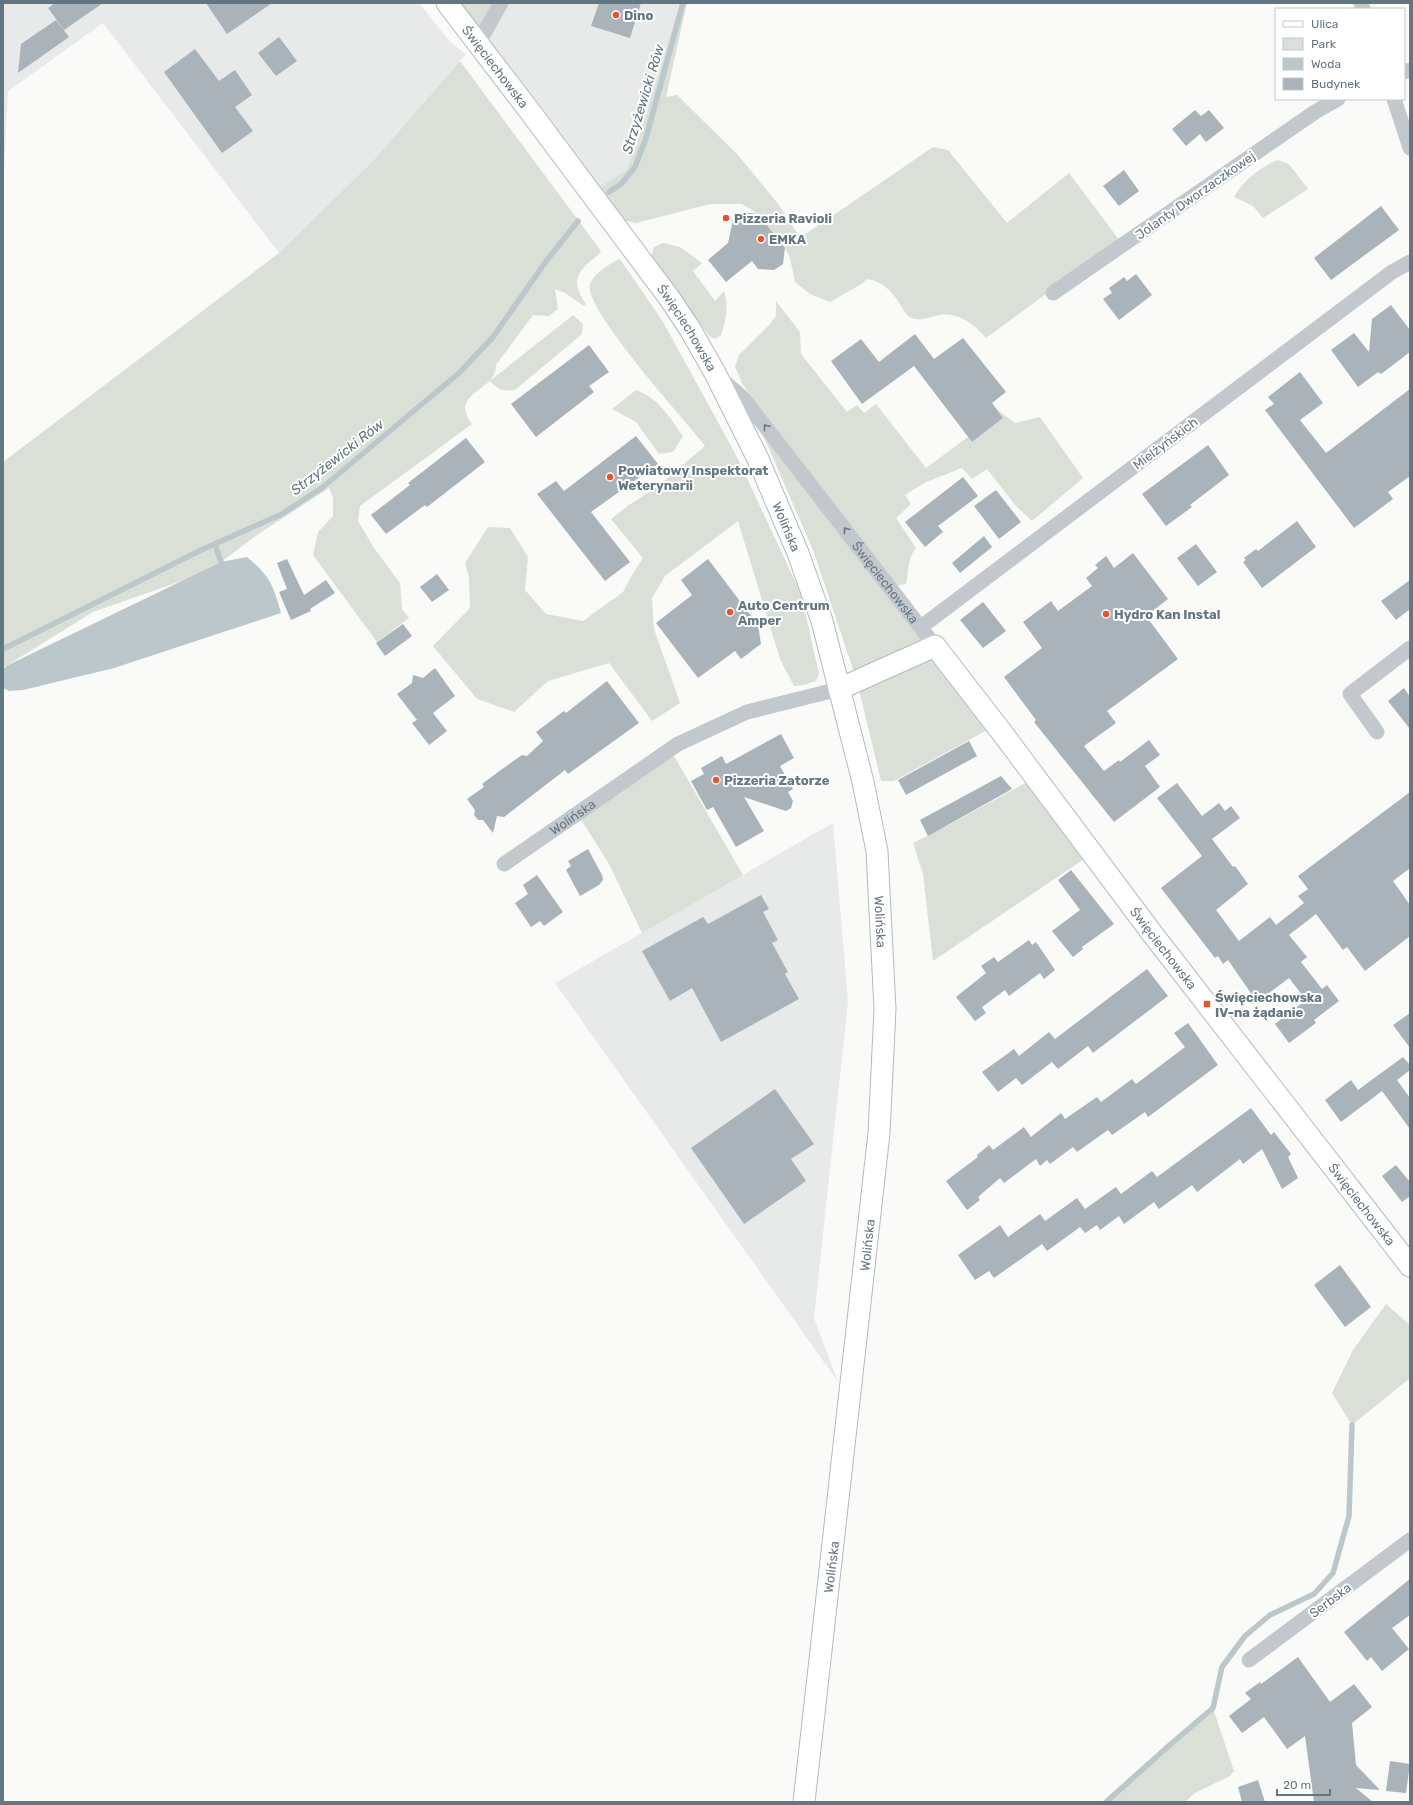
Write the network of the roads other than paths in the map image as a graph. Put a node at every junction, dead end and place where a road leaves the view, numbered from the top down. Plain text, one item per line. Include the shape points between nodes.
1 (446, 3) edge
2 (501, 3) edge
3 (478, 44) junction
4 (1336, 100) edge
5 (1394, 100) edge
6 (1410, 148) edge
7 (1410, 262) edge
8 (1053, 293) dead end
9 (715, 373) junction
10 (921, 627) junction
11 (935, 646) junction
12 (1410, 648) edge
13 (839, 689) junction
14 (1377, 732) dead end
15 (504, 864) dead end
16 (1410, 1266) edge
17 (1410, 1540) edge
18 (1249, 1660) dead end
19 (804, 1802) edge

1 - 3 street, Święciechowska
2 - 3 street
3 - 9 street, Święciechowska via 670,299
4 - 8 street, Jolanty Dworzaczkowej via 1315,112
5 - 6 street
7 - 10 street, Mielżyńskich via 1392,272
10 -> 9 street, Święciechowska via 744,399
9 - 13 street, Wolińska via 758,459 798,554 822,621
10 - 11 street, Święciechowska
11 - 13 street
11 - 16 street, Święciechowska via 1151,932
12 - 14 street via 1350,694
13 - 15 street, Wolińska via 747,712 678,744
13 - 19 street, Wolińska via 863,782 877,851 885,1009 879,1133
17 - 18 street, Serbska

